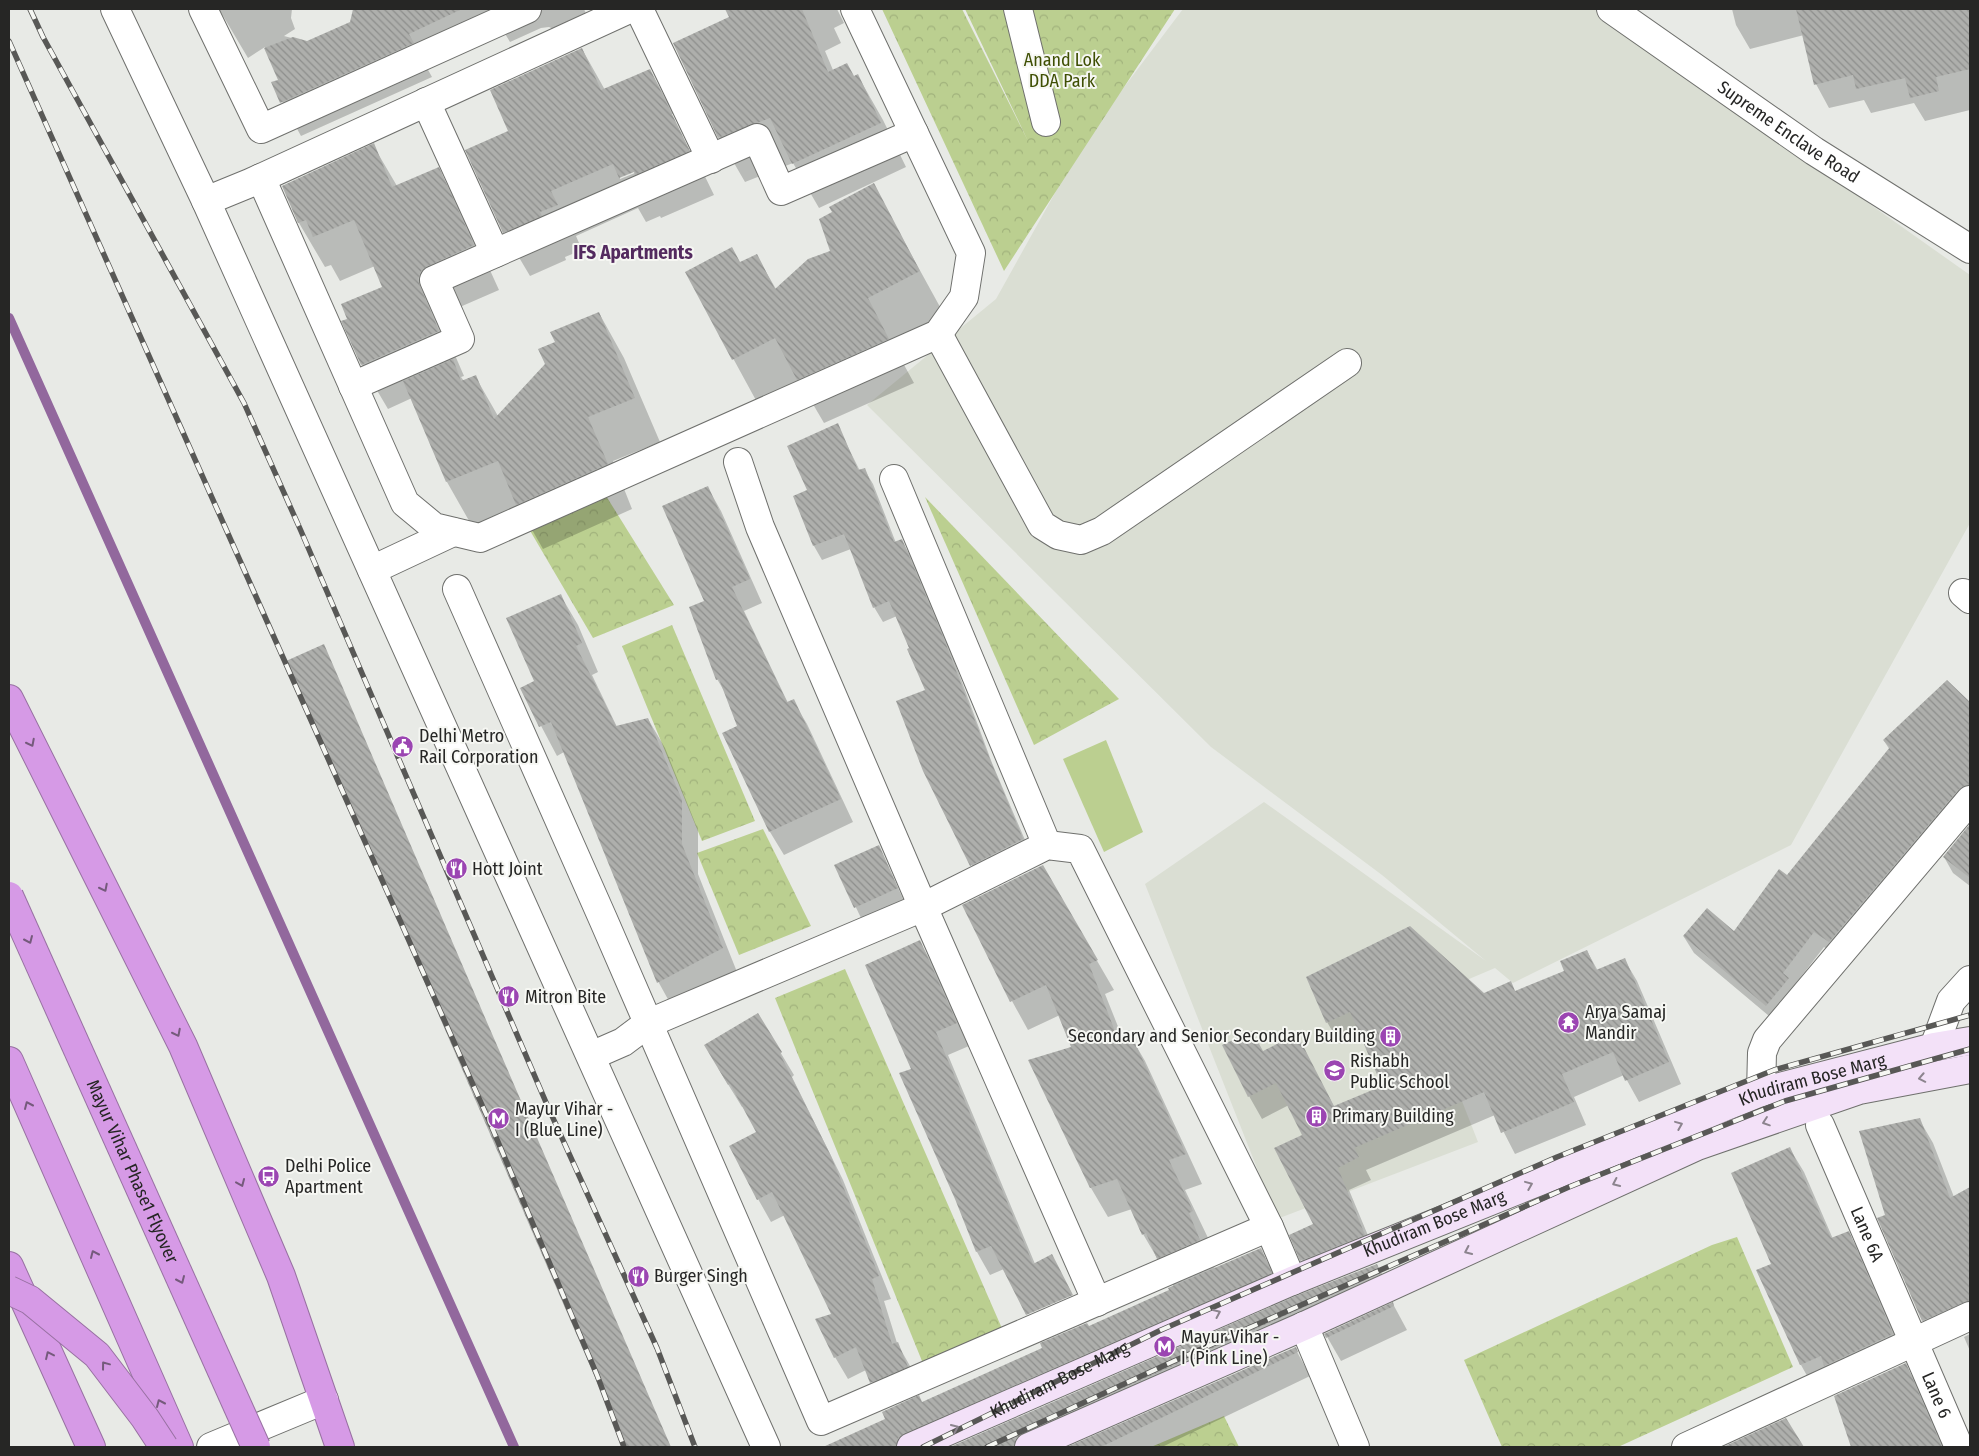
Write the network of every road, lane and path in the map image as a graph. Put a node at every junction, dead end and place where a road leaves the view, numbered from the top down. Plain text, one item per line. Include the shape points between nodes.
1 (115, 9) edge
2 (203, 9) edge
3 (527, 9) edge
4 (628, 9) edge
5 (639, 9) edge
6 (855, 9) edge
7 (1018, 9) edge
8 (1611, 9) edge
9 (426, 102) junction
10 (1046, 122) dead end
11 (914, 133) junction
12 (710, 159) junction
13 (260, 178) junction
14 (206, 201) junction
15 (1970, 249) edge
16 (495, 253) junction
17 (938, 334) junction
18 (1347, 363) dead end
19 (353, 386) junction
20 (738, 462) dead end
21 (894, 479) dead end
22 (453, 532) junction
23 (372, 570) junction
24 (457, 589) dead end
25 (9, 699) edge
26 (1970, 800) edge
27 (1047, 846) junction
28 (9, 896) edge
29 (923, 907) junction
30 (1970, 980) edge
31 (647, 1024) junction
32 (1970, 1041) edge
33 (1934, 1047) junction
34 (591, 1056) junction
35 (9, 1061) edge
36 (1970, 1069) edge
37 (1761, 1092) junction
38 (1820, 1125) dead end
39 (1572, 1168) junction
40 (1586, 1197) junction
41 (1269, 1227) junction
42 (9, 1266) edge
43 (1292, 1281) junction
44 (9, 1290) edge
45 (1098, 1302) junction
46 (1970, 1316) edge
47 (1304, 1326) junction
48 (1915, 1342) junction
49 (324, 1400) junction
50 (91, 1447) edge
51 (164, 1447) edge
52 (179, 1447) edge
53 (211, 1447) edge
54 (256, 1447) edge
55 (340, 1447) edge
56 (766, 1447) edge
57 (911, 1447) edge
58 (1029, 1447) edge
59 (1354, 1447) edge
60 (1686, 1447) edge
61 (1959, 1447) edge

1 - 14 street
2 - 3 street via 262,129
4 - 9 street
5 - 12 street
6 - 11 street
7 - 10 street
8 - 15 street, Supreme Enclave Road via 1814,151
9 - 13 street
9 - 16 street
11 - 12 street via 781,191 757,138
11 - 17 street via 971,253 964,297
12 - 16 street
13 - 14 street
13 - 19 street
14 - 23 street
16 - 19 street via 434,280 460,339
17 - 18 street via 1042,525 1058,536 1081,540 1102,531
17 - 22 street via 480,538
19 - 22 street via 405,503 434,527
20 - 29 street via 760,527
21 - 27 street
22 - 23 street
23 - 34 street
24 - 31 street via 600,910
25 -> 49 highway via 183,1046 281,1276
26 - 37 street via 1767,1040 1762,1053
27 - 29 street
27 - 41 street via 1080,849
28 -> 54 highway, Mayur Vihar Phase1 Flyover, bridge
29 - 31 street
29 - 45 street
30 - 33 street via 1951,1001
31 - 34 street via 622,1042
31 - 45 street via 821,1421
32 - 33 street, Khudiram Bose Marg
33 - 37 street, Khudiram Bose Marg
34 - 56 street
52 -> 35 highway
36 -> 40 street, Khudiram Bose Marg via 1859,1090 1697,1146
39 -> 37 street, Khudiram Bose Marg
38 - 48 street, Lane 6A
39 - 40 street
43 -> 39 street, Khudiram Bose Marg
40 -> 47 street, Khudiram Bose Marg
41 - 43 street
41 - 45 street
50 -> 42 highway
57 -> 43 street, Khudiram Bose Marg
51 -> 44 highway, bridge via 97,1355 30,1300
46 - 48 street
47 - 58 street, Khudiram Bose Marg
47 - 59 street
48 - 60 street
48 - 61 street, Lane 6
49 - 53 street
49 - 55 highway

